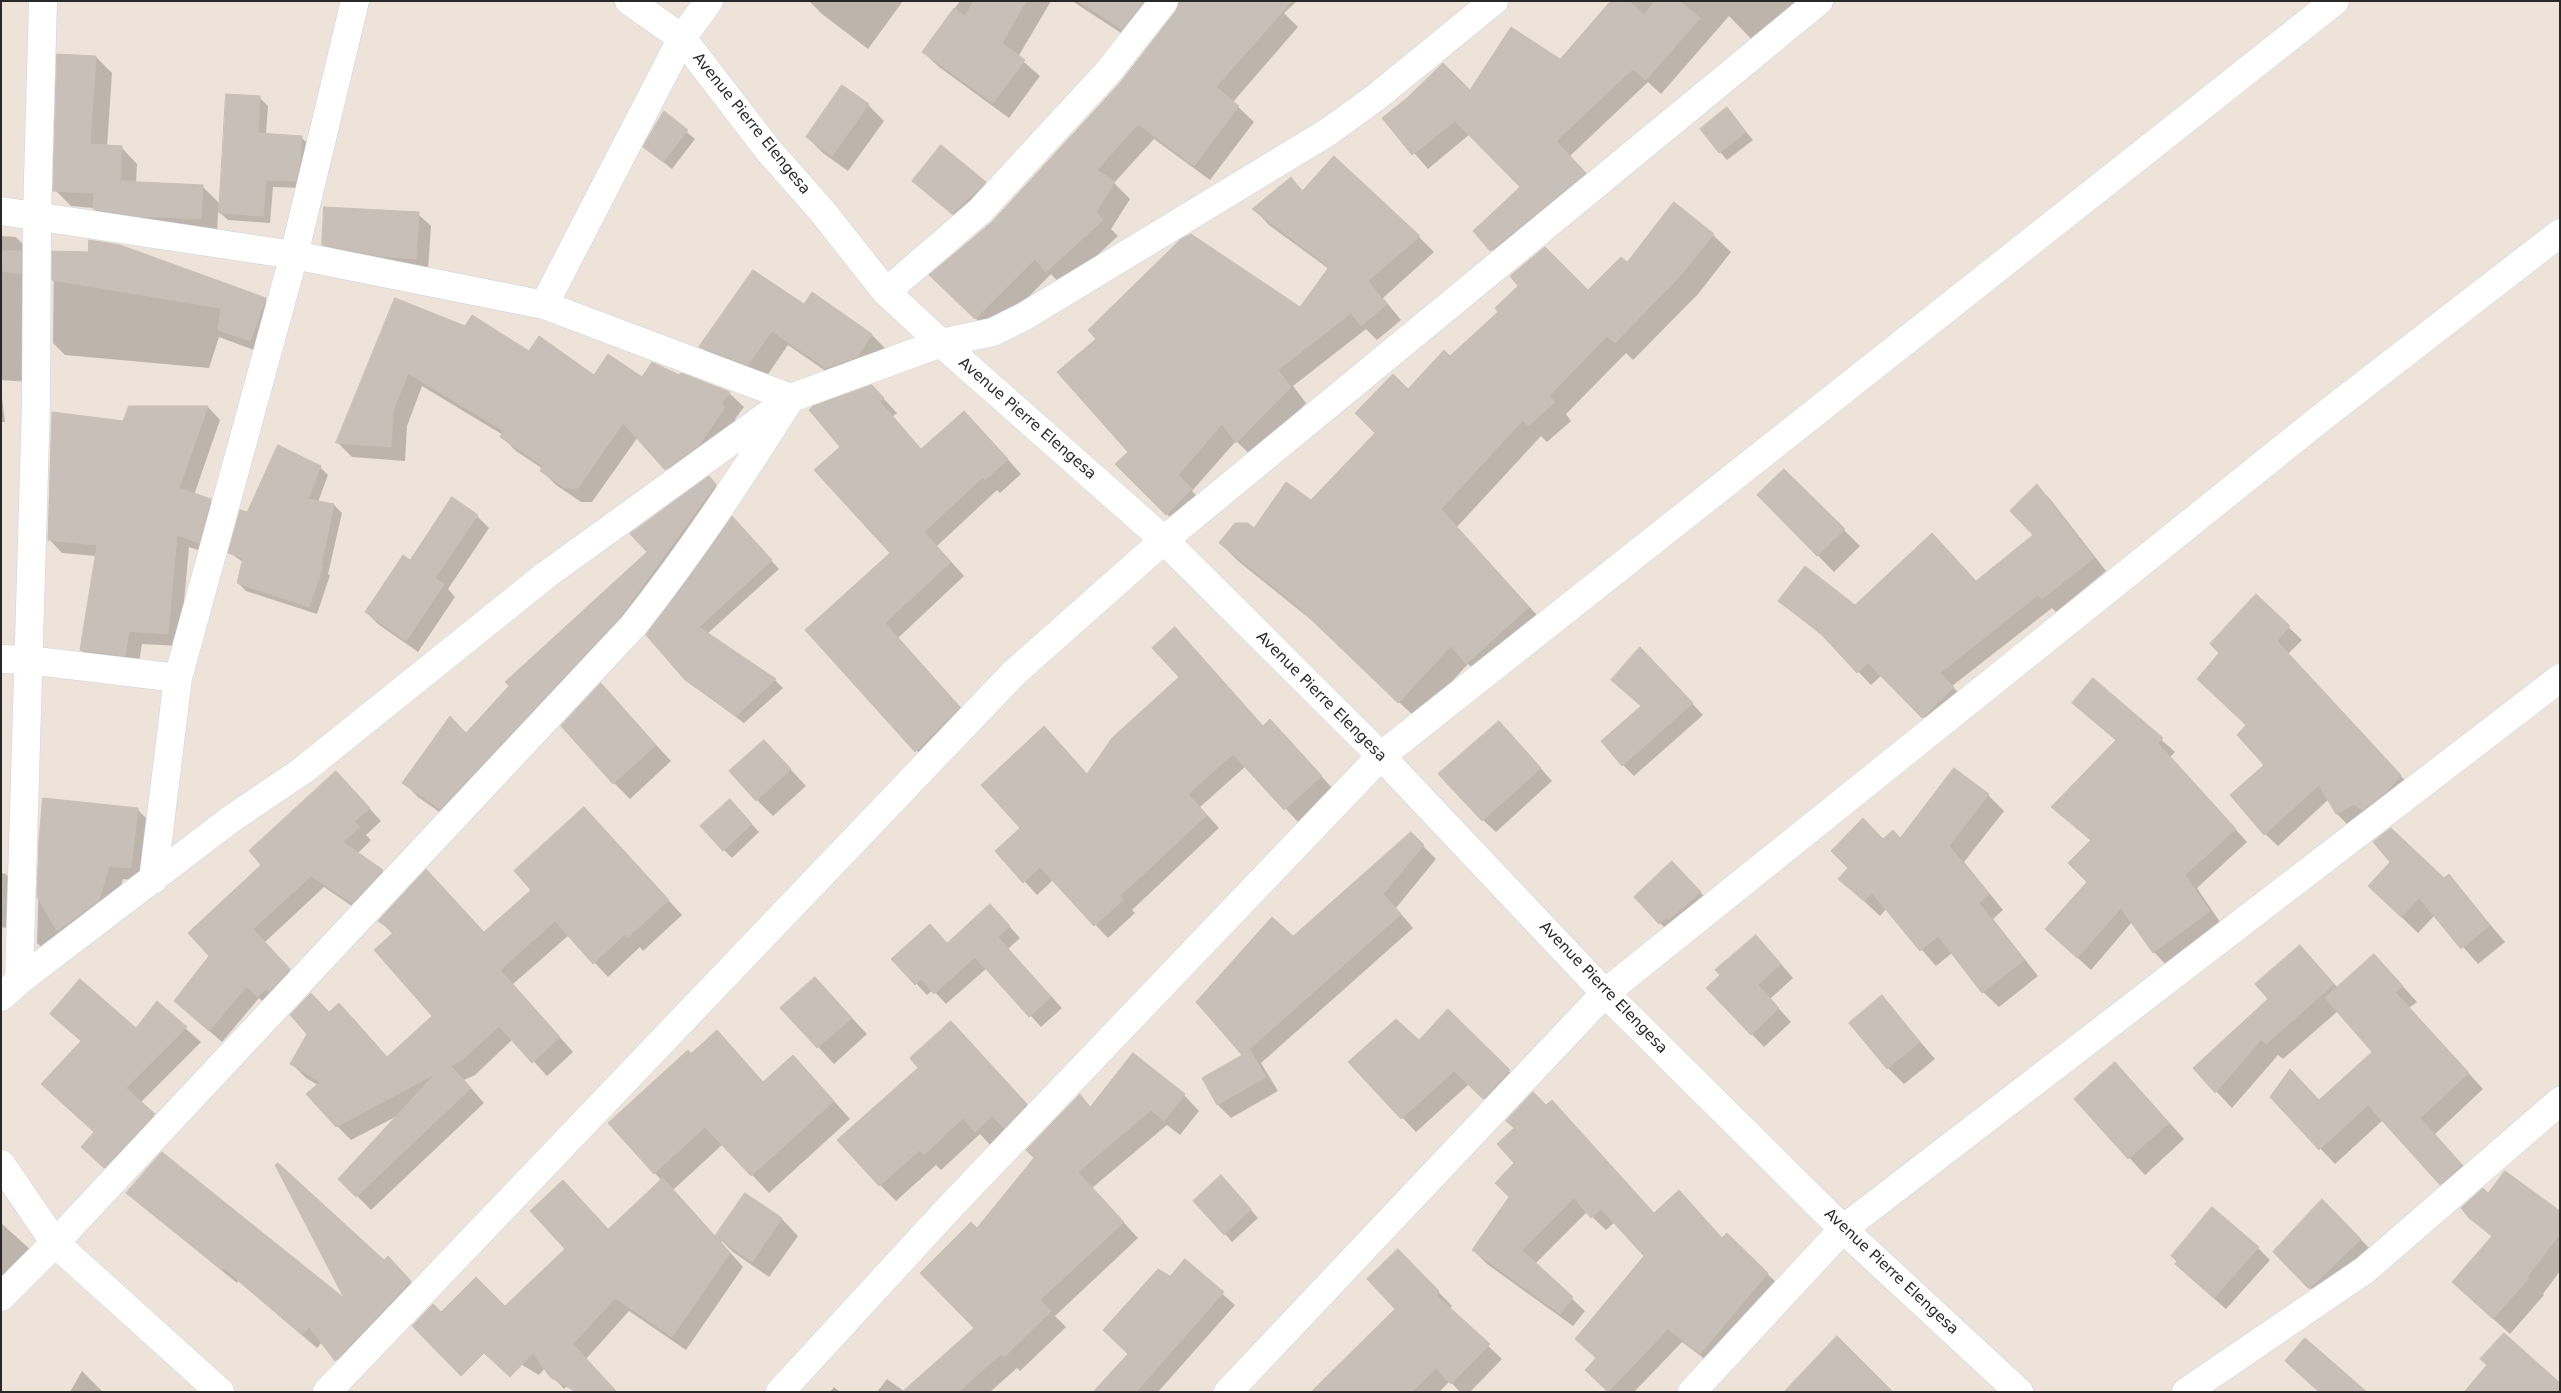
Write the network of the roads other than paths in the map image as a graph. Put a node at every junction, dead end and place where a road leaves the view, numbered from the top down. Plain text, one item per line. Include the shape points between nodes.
1 (43, 1) edge
2 (355, 1) edge
3 (629, 1) edge
4 (709, 1) edge
5 (1164, 1) edge
6 (1494, 1) edge
7 (1819, 1) edge
8 (2335, 1) edge
9 (682, 38) junction
10 (1, 211) edge
11 (37, 216) junction
12 (2560, 233) edge
13 (294, 255) junction
14 (886, 292) junction
15 (544, 305) junction
16 (940, 343) junction
17 (791, 398) junction
18 (1164, 540) junction
19 (1, 659) edge
20 (28, 660) junction
21 (178, 678) junction
22 (2560, 678) edge
23 (1382, 756) junction
24 (153, 880) junction
25 (10, 989) edge
26 (1606, 993) junction
27 (2560, 1101) edge
28 (1, 1164) edge
29 (1843, 1229) junction
30 (55, 1244) junction
31 (1, 1296) edge
32 (220, 1392) edge
33 (327, 1392) edge
34 (780, 1392) edge
35 (1228, 1392) edge
36 (1692, 1392) edge
37 (2019, 1392) edge
38 (2186, 1392) edge

1 - 11 street
2 - 13 street
3 - 9 street, Avenue Pierre Elengesa
4 - 9 street
5 - 14 street via 1108,72 980,211
6 - 16 street via 1328,132 1025,316 994,332
7 - 18 street
8 - 23 street
9 - 14 street, Avenue Pierre Elengesa
9 - 15 street
10 - 11 street
11 - 13 street
11 - 20 street via 36,403
12 - 26 street via 2321,418
13 - 15 street
13 - 21 street
14 - 16 street, Avenue Pierre Elengesa
15 - 17 street
16 - 17 street
16 - 18 street, Avenue Pierre Elengesa
17 - 24 street via 546,575 302,771 231,819
17 - 30 street via 716,516 633,626
18 - 23 street, Avenue Pierre Elengesa
18 - 33 street via 1014,673
19 - 20 street
20 - 21 street
20 - 25 street
21 - 24 street
22 - 29 street
23 - 26 street, Avenue Pierre Elengesa
23 - 34 street via 951,1206
24 - 25 street
26 - 29 street, Avenue Pierre Elengesa
26 - 35 street
27 - 38 street via 2365,1270
28 - 30 street
29 - 36 street
29 - 37 street, Avenue Pierre Elengesa
30 - 31 street
30 - 32 street

